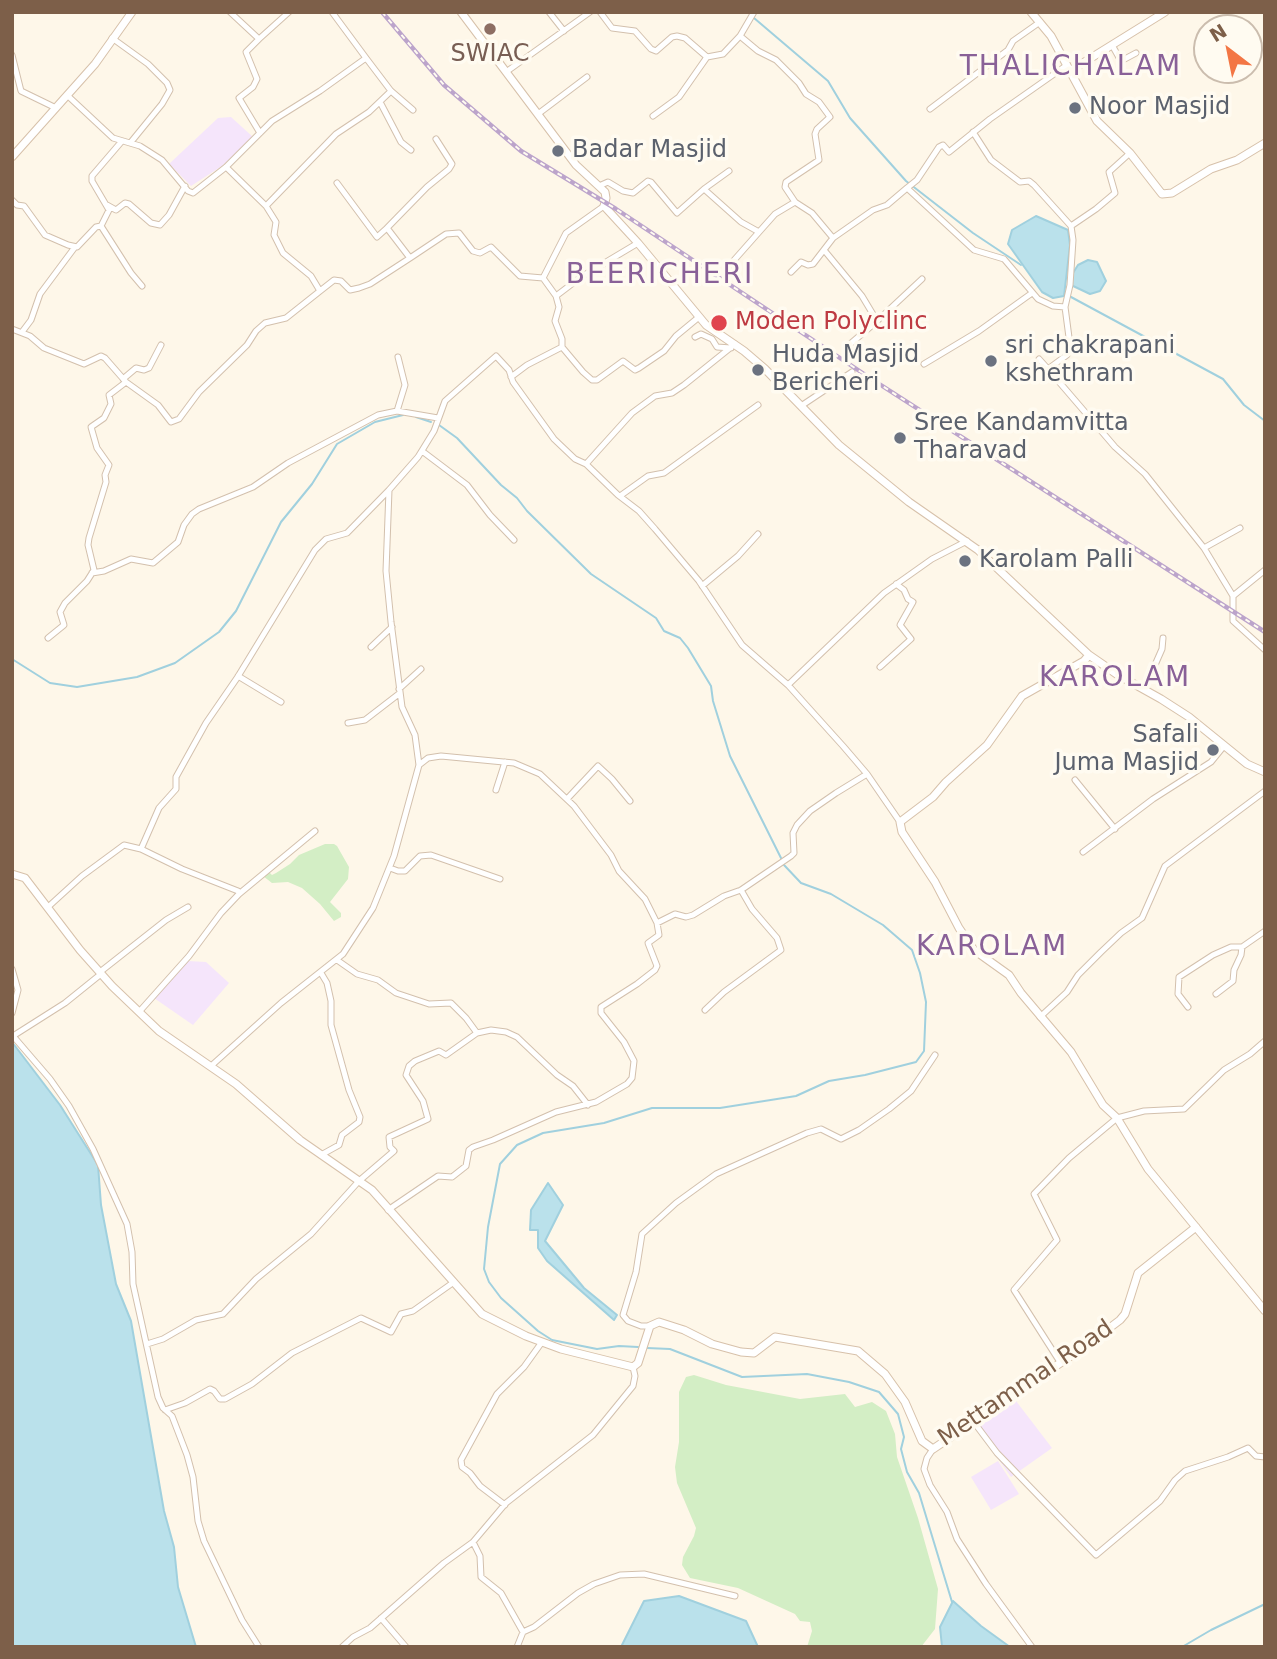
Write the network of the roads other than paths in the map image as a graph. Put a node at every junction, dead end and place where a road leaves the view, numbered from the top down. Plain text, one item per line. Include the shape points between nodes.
1 (132, 12) edge
2 (230, 12) edge
3 (289, 12) edge
4 (332, 12) edge
5 (461, 12) edge
6 (549, 12) edge
7 (590, 12) edge
8 (600, 12) edge
9 (754, 12) edge
10 (1031, 12) edge
11 (1165, 12) edge
12 (1040, 22) junction
13 (564, 31) junction
14 (740, 36) junction
15 (112, 38) junction
16 (259, 39) junction
17 (1112, 45) junction
18 (1136, 54) dead end
19 (12, 55) edge
20 (707, 57) junction
21 (366, 58) junction
22 (1069, 68) junction
23 (506, 72) junction
24 (587, 77) dead end
25 (391, 92) junction
26 (68, 96) junction
27 (380, 102) junction
28 (56, 108) junction
29 (930, 109) dead end
30 (413, 110) dead end
31 (538, 114) junction
32 (653, 116) dead end
33 (973, 132) junction
34 (260, 133) junction
35 (436, 139) dead end
36 (122, 141) junction
37 (131, 142) junction
38 (1265, 143) edge
39 (411, 150) dead end
40 (1130, 153) junction
41 (12, 157) edge
42 (226, 167) junction
43 (729, 171) dead end
44 (337, 183) dead end
45 (185, 186) junction
46 (599, 186) junction
47 (910, 186) junction
48 (704, 189) junction
49 (12, 200) edge
50 (795, 202) junction
51 (107, 205) junction
52 (266, 206) junction
53 (604, 206) junction
54 (101, 226) junction
55 (1071, 226) junction
56 (387, 228) junction
57 (759, 232) junction
58 (833, 239) junction
59 (638, 243) junction
60 (75, 247) junction
61 (824, 250) junction
62 (410, 258) junction
63 (728, 267) dead end
64 (791, 272) dead end
65 (543, 278) junction
66 (922, 279) dead end
67 (142, 286) dead end
68 (320, 290) junction
69 (1032, 293) junction
70 (556, 296) junction
71 (1065, 307) junction
72 (699, 317) junction
73 (877, 321) junction
74 (12, 329) edge
75 (22, 332) junction
76 (695, 337) dead end
77 (161, 345) dead end
78 (849, 345) dead end
79 (562, 347) junction
80 (735, 347) junction
81 (398, 357) dead end
82 (1039, 359) dead end
83 (924, 363) dead end
84 (1048, 369) junction
85 (852, 372) dead end
86 (511, 377) junction
87 (124, 380) junction
88 (758, 405) dead end
89 (801, 406) junction
90 (397, 411) junction
91 (438, 418) junction
92 (422, 450) junction
93 (586, 464) junction
94 (389, 490) junction
95 (620, 496) junction
96 (1240, 528) dead end
97 (758, 534) dead end
98 (514, 540) dead end
99 (967, 541) junction
100 (1204, 548) junction
101 (1265, 570) edge
102 (92, 573) junction
103 (897, 584) junction
104 (702, 586) junction
105 (1233, 596) junction
106 (392, 627) junction
107 (48, 638) dead end
108 (1163, 638) dead end
109 (371, 647) dead end
110 (1265, 649) edge
111 (1089, 655) junction
112 (880, 667) dead end
113 (421, 669) dead end
114 (238, 676) junction
115 (788, 685) junction
116 (1140, 686) junction
117 (399, 691) junction
118 (281, 702) dead end
119 (348, 723) dead end
120 (1224, 746) junction
121 (505, 762) junction
122 (419, 765) junction
123 (1265, 772) edge
124 (867, 774) junction
125 (1076, 780) dead end
126 (496, 790) dead end
127 (1265, 790) edge
128 (567, 799) junction
129 (630, 801) dead end
130 (901, 822) junction
131 (1115, 829) junction
132 (315, 831) dead end
133 (141, 849) junction
134 (1083, 852) dead end
135 (390, 868) junction
136 (12, 874) edge
137 (499, 879) dead end
138 (741, 890) junction
139 (239, 894) junction
140 (48, 907) junction
141 (188, 907) dead end
142 (657, 923) junction
143 (1265, 931) edge
144 (1242, 947) junction
145 (337, 960) junction
146 (12, 969) edge
147 (101, 973) junction
148 (321, 973) junction
149 (1216, 994) dead end
150 (1188, 1007) dead end
151 (705, 1010) dead end
152 (139, 1012) junction
153 (12, 1013) edge
154 (1040, 1017) junction
155 (477, 1033) junction
156 (13, 1035) edge
157 (1265, 1041) edge
158 (934, 1055) dead end
159 (211, 1066) junction
160 (588, 1105) junction
161 (1116, 1118) junction
162 (321, 1155) junction
163 (359, 1181) junction
164 (388, 1210) junction
165 (1196, 1227) junction
166 (454, 1282) junction
167 (1265, 1311) edge
168 (650, 1326) junction
169 (542, 1342) junction
170 (147, 1344) junction
171 (1060, 1362) junction
172 (633, 1367) junction
173 (164, 1410) junction
174 (973, 1421) junction
175 (933, 1450) junction
176 (1265, 1457) edge
177 (505, 1505) junction
178 (473, 1542) junction
179 (735, 1596) dead end
180 (381, 1618) junction
181 (523, 1632) junction
182 (259, 1647) edge
183 (342, 1647) edge
184 (406, 1647) edge
185 (517, 1647) edge
186 (1032, 1647) edge

1 - 15 main road
2 - 16 street
3 - 16 street
4 - 21 street
5 - 23 main road
6 - 13 street
7 - 13 street
8 - 20 street via 612,28 635,31 656,51 677,36
9 - 14 street
10 - 12 main road
11 - 17 main road
12 - 22 main road
12 - 29 street
13 - 23 street
14 - 20 street via 723,54
14 - 50 street via 776,60 830,117 815,134 819,160 786,182
15 - 26 main road
15 - 37 street via 148,64 170,90
16 - 34 street via 246,51 257,79 239,97
17 - 18 street via 1121,61
17 - 22 main road
19 - 28 street via 21,91
20 - 32 street via 678,97
21 - 25 street
21 - 34 street
22 - 33 street
22 - 40 main road via 1097,121
23 - 31 main road
24 - 31 street
25 - 27 street
25 - 30 street
26 - 28 main road
26 - 36 street
27 - 39 street via 401,142
27 - 52 street via 336,134
28 - 41 main road
31 - 46 main road via 576,165
33 - 47 street via 949,152 943,145 939,147
33 - 55 street via 991,160 1020,182 1034,185
34 - 42 street
35 - 56 street via 452,164
36 - 37 street
36 - 51 street via 92,176
37 - 45 street via 150,150
38 - 40 main road via 1167,195 1155,187
40 - 55 street via 1109,172 1115,192
42 - 45 street via 192,192
42 - 52 street
43 - 48 street
44 - 56 street via 377,237
45 - 51 street via 160,225 128,204 116,210
46 - 48 street via 608,182 633,193 651,182 677,213
46 - 53 main road via 606,194
47 - 58 street
47 - 69 street via 974,250 1004,259
48 - 57 street
49 - 60 street via 24,206 44,235
50 - 57 street via 775,214
50 - 58 street via 812,213
51 - 54 street
52 - 68 street via 276,222 274,235 283,253 311,276
53 - 59 main road
53 - 65 street via 566,233
54 - 60 street
54 - 67 street
55 - 71 street
56 - 62 street
57 - 63 street
58 - 61 street
59 - 70 street
59 - 72 main road
60 - 75 street via 40,294
61 - 64 street via 811,265 801,262
61 - 73 street
62 - 65 street via 446,234 459,233 473,251 491,247 520,276
62 - 68 street via 359,288 350,290 334,280
65 - 70 street
66 - 73 street
68 - 87 street via 286,318 265,323 256,331 179,419 171,422 158,405
69 - 71 street via 1053,306
69 - 83 street
70 - 79 street via 555,321
71 - 84 street via 1068,355
72 - 79 street via 639,368 623,361 597,380 583,372
72 - 80 main road
73 - 78 street
74 - 75 street
75 - 87 street via 44,348 84,364 106,358
76 - 80 street via 701,334 717,347
77 - 87 street via 149,368 136,368
79 - 86 street
80 - 89 main road via 765,369
80 - 93 street via 672,393 655,396 632,414
81 - 90 street via 405,385
82 - 84 street
84 - 100 street via 1115,447 1145,474
85 - 89 street
86 - 91 street via 496,356 445,401
86 - 93 street via 554,439
87 - 102 street via 109,395 111,404 104,418 91,427 97,448 109,465 89,538
88 - 95 street via 664,473 648,477
89 - 99 main road via 909,502
90 - 91 street
90 - 102 street via 349,429 253,487 200,509 184,525 178,542 153,563 131,559
91 - 92 street
92 - 94 street
92 - 98 street via 467,485
93 - 95 street
94 - 106 street via 386,571
94 - 114 street via 347,533 326,538 316,550
95 - 104 street via 639,511
96 - 100 street
97 - 104 street
99 - 103 street
99 - 111 main road
100 - 105 street
101 - 105 street
102 - 107 street via 60,612 64,625
103 - 112 street via 914,602 900,625 911,639
103 - 115 street
104 - 115 street via 742,645
105 - 110 street via 1233,621
106 - 109 street
106 - 117 street
108 - 116 street via 1151,674
111 - 116 main road
111 - 130 main road via 1022,696 988,745
113 - 117 street
114 - 118 street
114 - 133 street via 176,777 176,789 159,808
115 - 124 street
116 - 120 main road
117 - 119 street via 365,720
117 - 122 street via 415,735
120 - 123 main road
120 - 131 street via 1211,762
121 - 122 street via 434,756
121 - 126 street
121 - 128 street via 540,774
122 - 135 street
124 - 130 street
124 - 138 street via 810,811 793,833 794,853
125 - 131 street
127 - 154 street via 1166,866 1142,918 1101,952
128 - 129 street via 598,766
128 - 142 street via 645,899
130 - 154 main road via 902,832 974,950 1009,975
131 - 134 street
132 - 139 street
133 - 139 street
133 - 140 street via 124,845
135 - 137 street via 405,871 421,856 431,855
135 - 145 street via 373,908
136 - 140 main road via 25,878
138 - 142 street via 686,918 675,914
138 - 151 street via 781,950
139 - 152 street
140 - 147 main road
141 - 147 street
142 - 160 street via 659,935 648,943 657,966 601,1007 634,1061 632,1078
143 - 144 street
144 - 149 street via 1233,981
144 - 150 street via 1213,955 1179,977 1178,994
145 - 148 street
145 - 155 street via 396,993 429,1004 451,1003
146 - 153 street via 18,990
147 - 152 main road
147 - 156 street via 38,1022
148 - 159 street
148 - 162 street via 331,1001 331,1025 360,1117 338,1145
152 - 159 main road
154 - 161 main road via 1071,1052
155 - 160 street via 491,1030 517,1037
155 - 163 street via 446,1055 439,1051 409,1066 406,1075 423,1101 428,1119 389,1137 394,1152
156 - 170 street via 69,1106 107,1177 127,1224 133,1283
157 - 161 street via 1224,1070 1184,1109
158 - 168 street via 911,1091 859,1130 841,1139 821,1129 807,1133 716,1174 642,1234 623,1315 628,1321
159 - 162 main road
160 - 164 street via 556,1112 473,1147 466,1166 452,1177 438,1177
161 - 165 main road via 1148,1169
161 - 171 street via 1034,1194 1057,1240 1014,1290
162 - 163 main road
163 - 164 main road
163 - 170 street via 311,1234 256,1279 223,1314 196,1320
164 - 166 main road
165 - 167 main road
165 - 171 main road, Mettammal Road via 1138,1272 1120,1320
166 - 169 main road via 482,1314
166 - 173 street via 413,1311 401,1314 391,1332 361,1318 292,1353 225,1399 211,1390
168 - 172 main road
168 - 175 main road, Mettammal Road via 664,1323 712,1344 749,1353 775,1337 858,1351 885,1374 905,1402 922,1441
169 - 172 main road
169 - 177 street via 497,1394 461,1460 480,1486
170 - 173 street
171 - 174 main road, Mettammal Road
172 - 177 street via 633,1386 593,1435
173 - 182 street via 172,1416 187,1455 204,1541
174 - 175 main road, Mettammal Road
174 - 176 street via 1096,1555 1160,1502 1185,1471 1248,1448
175 - 186 street via 924,1469 957,1539
177 - 178 street
178 - 180 street
178 - 181 street via 480,1556 481,1577 501,1592
179 - 181 street via 644,1574 620,1575 578,1593
180 - 183 street
180 - 184 street
181 - 185 street

